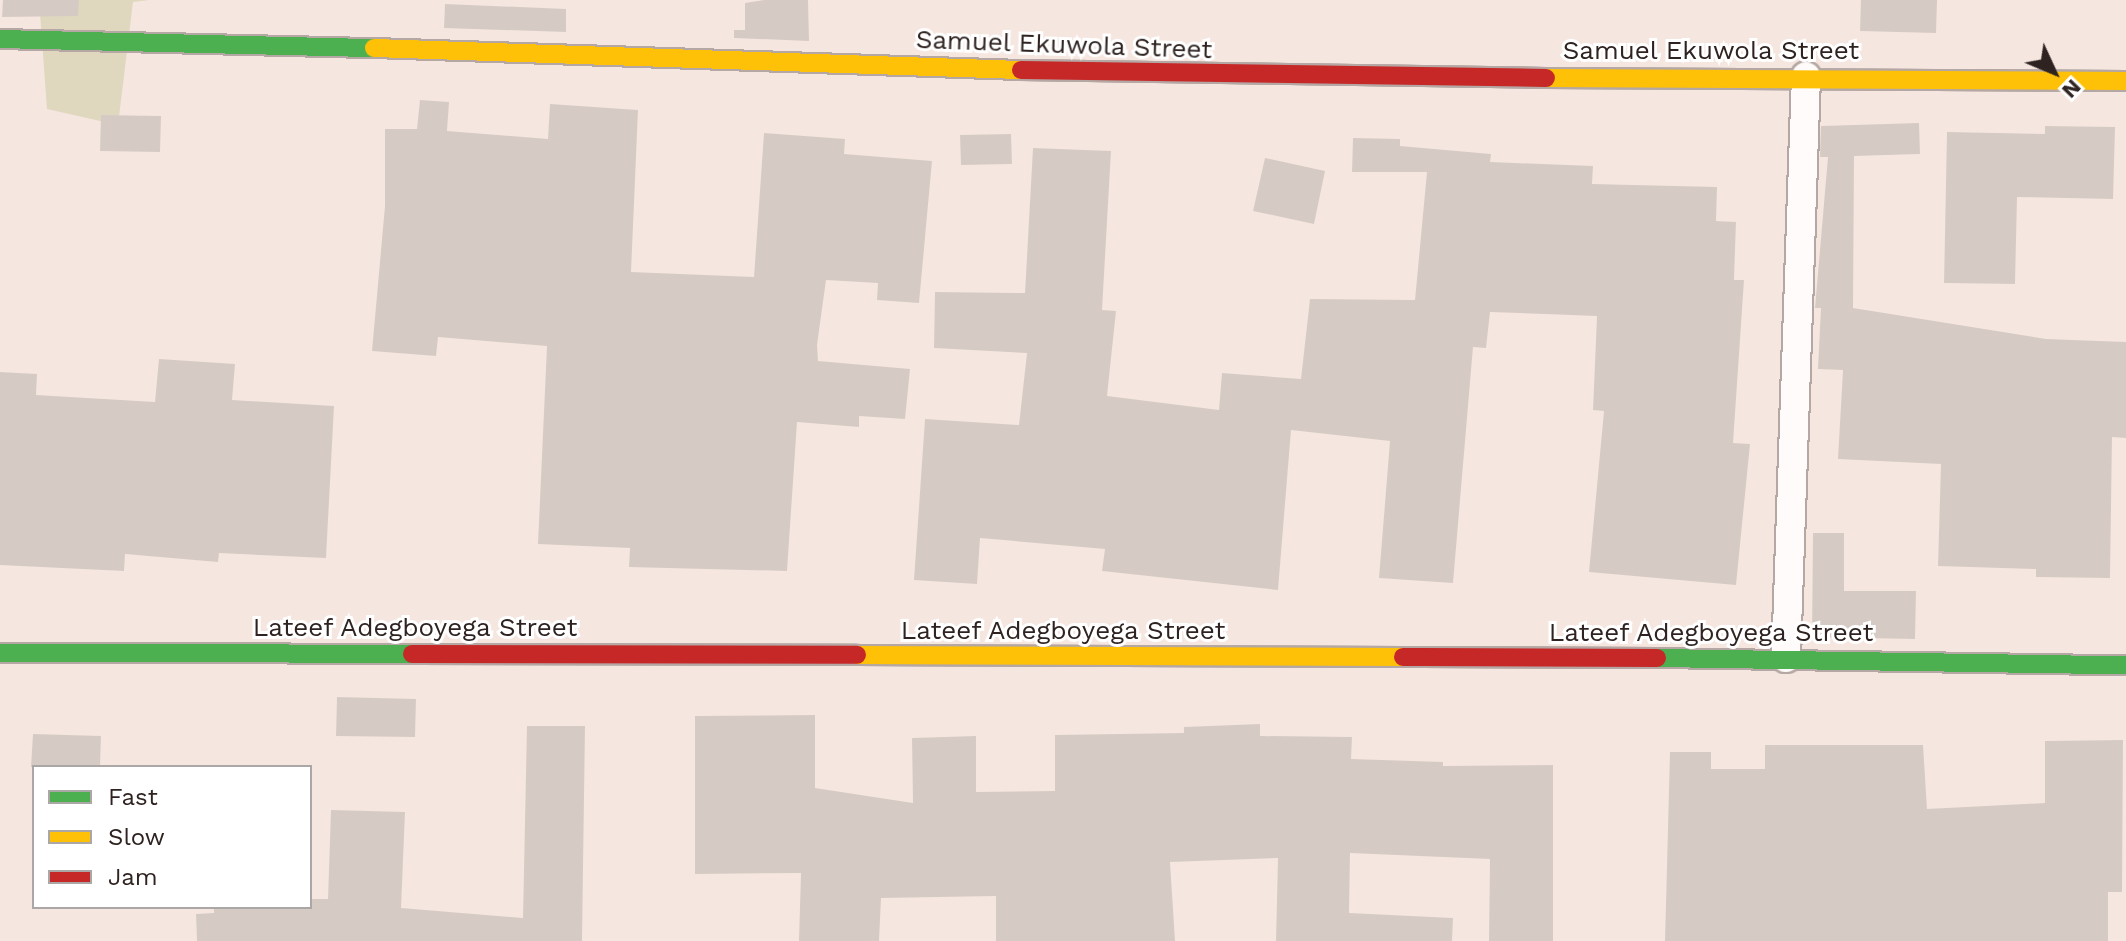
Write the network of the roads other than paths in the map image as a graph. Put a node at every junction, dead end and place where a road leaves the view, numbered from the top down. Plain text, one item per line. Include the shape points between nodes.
1 (0, 39) edge
2 (1806, 76) junction
3 (2126, 81) edge
4 (0, 653) edge
5 (1786, 658) junction
6 (2126, 665) edge

1 - 2 street, Samuel Ekuwola Street via 100,38 1187,76
2 - 3 street, Samuel Ekuwola Street
2 - 5 street
4 - 5 street, Lateef Adegboyega Street
5 - 6 street, Lateef Adegboyega Street

